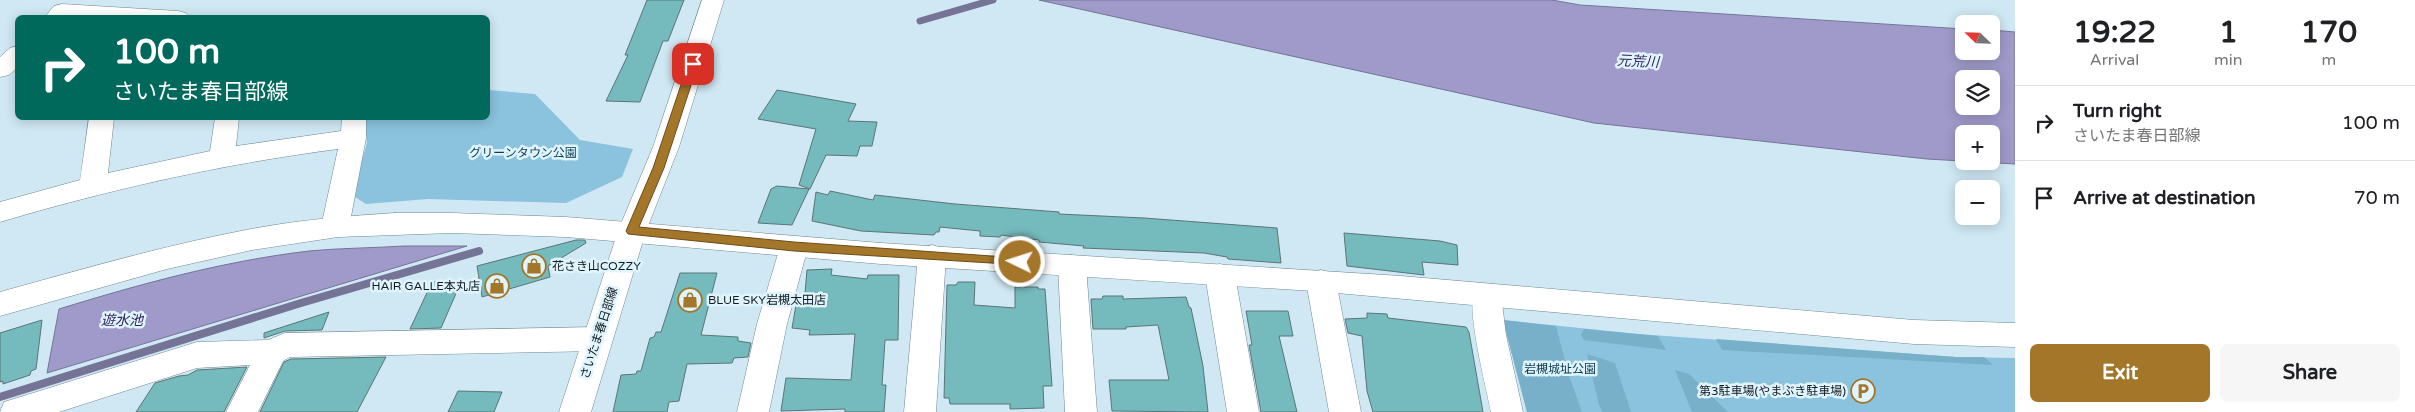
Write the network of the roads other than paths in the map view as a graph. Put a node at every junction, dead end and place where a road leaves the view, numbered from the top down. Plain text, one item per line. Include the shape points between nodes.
1 (713, 0) edge
2 (58, 15) edge
3 (135, 15) edge
4 (15, 56) edge
5 (0, 70) edge
6 (101, 120) edge
7 (227, 120) edge
8 (354, 128) edge
9 (222, 157) junction
10 (93, 186) junction
11 (0, 212) edge
12 (335, 227) junction
13 (632, 231) junction
14 (794, 247) junction
15 (932, 256) junction
16 (1072, 266) junction
17 (1220, 275) junction
18 (1321, 281) junction
19 (1486, 295) junction
20 (0, 304) edge
21 (2015, 335) edge
22 (598, 339) junction
23 (272, 352) junction
24 (16, 412) edge
25 (242, 412) edge
26 (574, 412) edge
27 (753, 412) edge
28 (920, 412) edge
29 (1081, 412) edge
30 (1242, 412) edge
31 (1345, 412) edge
32 (1507, 412) edge

1 - 13 street, さいたま春日部線 via 664,154
2 - 3 street via 62,10
4 - 5 street
6 - 10 street
7 - 9 street
8 - 9 street
8 - 12 street
9 - 10 street
10 - 11 street
12 - 13 street via 399,222 465,222
12 - 20 street via 159,259
13 - 14 street
13 - 22 street, さいたま春日部線
14 - 15 street
14 - 27 street via 772,324
15 - 16 street
15 - 28 street
16 - 17 street
16 - 29 street
17 - 18 street
17 - 30 street
18 - 19 street
18 - 31 street
19 - 21 street via 1884,329
19 - 32 street
22 - 23 street via 285,345
22 - 26 street, さいたま春日部線
23 - 24 street via 197,355
23 - 25 street

